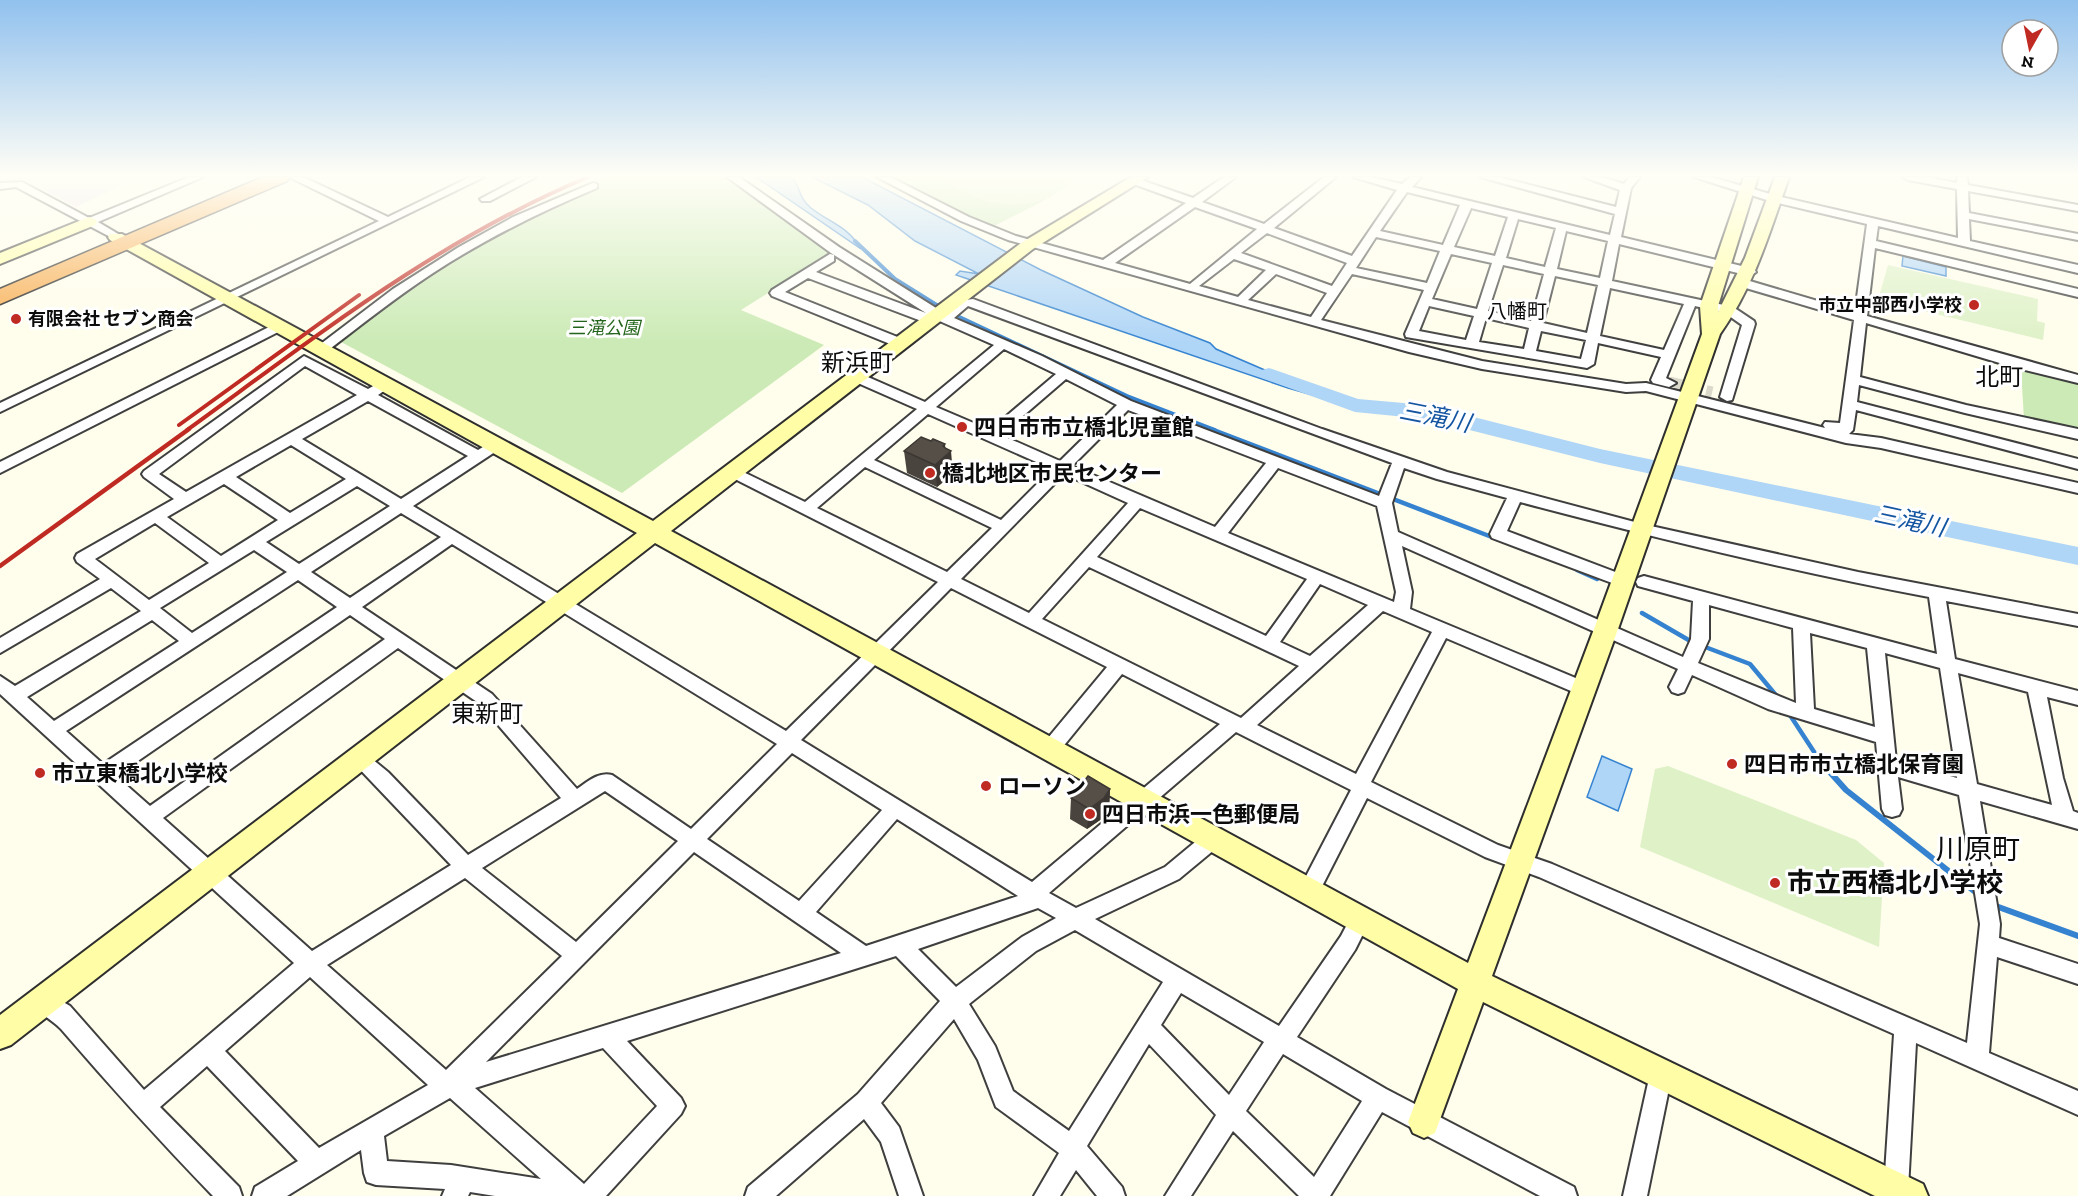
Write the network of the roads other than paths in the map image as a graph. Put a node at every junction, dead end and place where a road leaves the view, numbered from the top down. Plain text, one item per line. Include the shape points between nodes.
1 (63, 233) edge
2 (109, 233) edge
3 (138, 233) edge
4 (140, 233) edge
5 (363, 233) edge
6 (493, 233) edge
7 (810, 233) edge
8 (999, 233) edge
9 (1050, 233) edge
10 (1150, 233) edge
11 (1260, 233) edge
12 (1274, 233) edge
13 (1372, 233) joint
14 (1455, 233) edge
15 (1508, 233) edge
16 (1560, 233) edge
17 (1589, 233) edge
18 (1615, 233) edge
19 (1734, 233) edge
20 (1762, 233) edge
21 (1870, 233) edge
22 (1924, 233) edge
23 (1964, 233) edge
24 (2056, 233) edge
25 (2078, 237) edge
26 (1613, 239) junction
27 (122, 240) junction
28 (1964, 242) junction
29 (1869, 243) junction
30 (1030, 245) junction
31 (1448, 249) junction
32 (2005, 251) junction
33 (1232, 254) junction
34 (830, 258) dead end
35 (0, 259) edge
36 (1499, 260) junction
37 (1105, 264) junction
38 (1351, 266) junction
39 (1723, 266) junction
40 (1274, 269) junction
41 (2078, 269) edge
42 (1551, 271) junction
43 (807, 273) junction
44 (2004, 276) junction
45 (1747, 278) junction
46 (1196, 283) dead end
47 (1604, 283) junction
48 (0, 287) edge
49 (1431, 288) junction
50 (1334, 291) junction
51 (2078, 293) edge
52 (0, 297) edge
53 (1244, 297) dead end
54 (228, 298) junction
55 (1691, 301) junction
56 (1425, 302) junction
57 (1710, 306) junction
58 (1729, 310) junction
59 (1482, 314) junction
60 (943, 315) junction
61 (1860, 318) junction
62 (1314, 321) junction
63 (279, 326) junction
64 (1536, 326) junction
65 (1711, 334) junction
66 (1592, 338) junction
67 (900, 343) junction
68 (1003, 344) junction
69 (1471, 345) junction
70 (321, 349) junction
71 (1529, 354) junction
72 (1669, 355) junction
73 (1064, 374) junction
74 (856, 377) junction
75 (1852, 379) junction
76 (2078, 380) edge
77 (1669, 383) dead end
78 (377, 389) junction
79 (1712, 393) tunnel mouth
80 (1727, 397) junction
81 (1687, 401) junction
82 (1126, 404) junction
83 (1850, 404) junction
84 (0, 408) edge
85 (926, 408) junction
86 (2078, 434) edge
87 (991, 437) junction
88 (291, 439) junction
89 (487, 450) junction
90 (864, 461) junction
91 (1276, 461) junction
92 (1399, 463) junction
93 (2078, 464) edge
94 (0, 468) edge
95 (1062, 468) junction
96 (732, 472) junction
97 (225, 477) junction
98 (357, 479) junction
99 (2078, 488) edge
100 (1515, 497) junction
101 (1385, 498) junction
102 (185, 499) junction
103 (1138, 501) junction
104 (402, 506) junction
105 (806, 510) junction
106 (156, 516) junction
107 (289, 520) junction
108 (1003, 527) junction
109 (1643, 527) junction
110 (654, 532) junction
111 (1218, 535) junction
112 (1391, 535) junction
113 (452, 537) junction
114 (254, 542) junction
115 (1086, 559) junction
116 (220, 563) junction
117 (299, 571) junction
118 (1317, 577) junction
119 (1612, 577) dead end
120 (111, 580) junction
121 (949, 580) junction
122 (1644, 582) dead end
123 (1936, 592) junction
124 (1701, 597) junction
125 (561, 603) junction
126 (1380, 603) junction
127 (350, 606) junction
128 (150, 610) junction
129 (1401, 612) junction
130 (2078, 620) edge
131 (1031, 621) junction
132 (1802, 623) junction
133 (1606, 629) junction
134 (1442, 630) junction
135 (398, 639) junction
136 (192, 642) junction
137 (1875, 642) junction
138 (1269, 645) junction
139 (0, 646) edge
140 (874, 654) junction
141 (1949, 663) junction
142 (1119, 665) junction
143 (1312, 665) junction
144 (1688, 665) junction
145 (459, 682) junction
146 (1678, 687) dead end
147 (2036, 687) junction
148 (1584, 689) junction
149 (7, 690) edge
150 (2078, 698) edge
151 (1801, 713) junction
152 (1239, 725) junction
153 (52, 731) junction
154 (1884, 737) junction
155 (789, 742) junction
156 (1050, 749) junction
157 (359, 759) junction
158 (1887, 766) junction
159 (102, 774) junction
160 (1362, 786) junction
161 (1970, 790) junction
162 (574, 800) junction
163 (1144, 800) junction
164 (895, 808) junction
165 (1892, 809) dead end
166 (150, 817) junction
167 (2072, 819) edge
168 (1213, 839) junction
169 (694, 841) junction
170 (1520, 861) junction
171 (466, 867) junction
172 (210, 873) junction
173 (1309, 891) junction
174 (1036, 896) junction
175 (801, 914) junction
176 (1076, 918) junction
177 (1360, 920) junction
178 (1988, 944) junction
179 (900, 945) junction
180 (578, 956) junction
181 (863, 956) junction
182 (309, 964) junction
183 (2078, 974) edge
184 (1177, 979) junction
185 (1475, 983) junction
186 (43, 1001) junction
187 (955, 1002) junction
188 (1147, 1026) junction
189 (1906, 1027) junction
190 (0, 1034) edge
191 (606, 1036) junction
192 (1282, 1039) junction
193 (208, 1050) junction
194 (1977, 1058) junction
195 (1661, 1074) junction
196 (449, 1085) junction
197 (1378, 1097) junction
198 (866, 1102) junction
199 (2078, 1103) edge
200 (143, 1106) junction
201 (1232, 1112) junction
202 (1424, 1122) junction
203 (371, 1130) junction
204 (1074, 1149) junction
205 (316, 1163) junction
206 (459, 1188) edge
207 (1903, 1192) edge
208 (230, 1196) edge
209 (265, 1196) edge
210 (577, 1196) edge
211 (589, 1196) edge
212 (757, 1196) edge
213 (911, 1196) edge
214 (1046, 1196) edge
215 (1113, 1196) edge
216 (1177, 1196) edge
217 (1316, 1196) edge
218 (1565, 1196) edge
219 (1635, 1196) edge

1 - 35 street
2 - 27 street
3 - 27 highway
4 - 27 highway
5 - 54 street
6 - 70 street via 413,281
7 - 60 street
8 - 30 street
9 - 30 street
10 - 37 street
11 - 33 street
12 - 38 street
13 - 31 street
13 - 38 street
14 - 31 street
15 - 36 street
16 - 42 street
17 - 26 street
18 - 26 street
19 - 39 street
20 - 45 street
21 - 29 street
22 - 28 street
23 - 28 street
24 - 25 street
26 - 39 street
26 - 47 street
27 - 48 highway
27 - 52 highway
27 - 54 street
28 - 32 street
29 - 44 street
29 - 61 street
30 - 37 street
30 - 60 street
31 - 36 street
31 - 49 street
32 - 41 street
32 - 44 street
33 - 40 street
33 - 46 street
34 - 43 street
36 - 42 street
36 - 59 street
37 - 62 street
38 - 49 street
38 - 50 street
39 - 45 street
39 - 57 street
40 - 50 street
40 - 53 street
42 - 47 street
42 - 64 street
43 - 60 street
43 - 67 street via 776,293
44 - 51 street
45 - 58 street
45 - 61 street
47 - 55 street
47 - 66 street
49 - 56 street
50 - 62 street
54 - 63 street
54 - 84 street
55 - 57 street
55 - 72 street
56 - 59 street
56 - 69 street via 1411,334
57 - 58 street
57 - 65 street
58 - 65 street
58 - 80 street via 1749,324
59 - 64 street
59 - 69 street
60 - 67 street
60 - 68 street
60 - 92 street via 969,302
61 - 75 street
61 - 76 street
62 - 81 street via 1482,364 1626,388 1646,387
63 - 70 street
63 - 94 street
64 - 66 street
64 - 71 street
65 - 81 street
66 - 71 street via 1587,364
66 - 72 street
67 - 74 street
68 - 73 street
68 - 85 street
69 - 71 street
70 - 78 street
72 - 77 street via 1658,380
73 - 82 street
73 - 87 street
74 - 85 street
74 - 96 street
75 - 83 street
75 - 86 street
78 - 88 street
78 - 89 street
78 - 102 street via 304,360 148,474
79 - 80 street
80 - 83 street via 1846,430
81 - 99 street
81 - 109 street
82 - 91 street
82 - 95 street
83 - 93 street
85 - 87 street
85 - 90 street
87 - 95 street
88 - 97 street
88 - 98 street
89 - 104 street
89 - 110 street
90 - 105 street
90 - 108 street
91 - 101 street
91 - 111 street
92 - 100 street
92 - 101 street
95 - 103 street
95 - 108 street
96 - 105 street
96 - 110 street
97 - 102 street
97 - 107 street
98 - 104 street
98 - 107 street
100 - 109 street
100 - 119 street via 1498,534
101 - 112 street
102 - 106 street
103 - 111 street
103 - 115 street
104 - 113 street
104 - 117 street
105 - 121 street
106 - 116 street
106 - 120 street via 83,558
107 - 114 street
108 - 121 street
109 - 123 street via 1858,578
109 - 133 street
110 - 125 street
110 - 140 street
111 - 118 street
112 - 129 street via 1404,592
112 - 133 street
113 - 125 street
113 - 127 street
114 - 116 street
114 - 117 street
115 - 131 street
115 - 138 street
116 - 128 street
117 - 127 street
117 - 136 street
118 - 126 street
118 - 138 street
120 - 128 street
120 - 139 street
121 - 131 street
121 - 140 street
122 - 124 street
123 - 130 street
123 - 141 street
124 - 132 street
124 - 144 street via 1698,643
125 - 145 street
125 - 155 street
126 - 129 street
126 - 143 street
127 - 135 street
127 - 159 street
128 - 136 street
128 - 149 street
129 - 134 street
131 - 142 street
132 - 137 street
132 - 151 street
133 - 144 street
133 - 148 street
134 - 148 street
134 - 160 street
135 - 145 street
135 - 166 street
136 - 153 street
137 - 141 street
137 - 154 street
138 - 143 street
140 - 155 street
140 - 156 street
141 - 147 street
141 - 161 street
142 - 152 street
142 - 156 street
143 - 152 street
144 - 146 street
144 - 151 street
145 - 157 street
145 - 162 street via 486,699
147 - 150 street
147 - 167 street via 2054,778
148 - 170 street
149 - 153 street
151 - 154 street
152 - 160 street
152 - 163 street
153 - 159 street
154 - 158 street
155 - 164 street
155 - 169 street
156 - 163 street
157 - 171 street
157 - 172 street
158 - 161 street
158 - 165 street
159 - 166 street
160 - 170 street
160 - 173 street
161 - 167 street
161 - 178 street via 1987,902
162 - 169 street via 605,781
162 - 171 street
163 - 168 street
163 - 174 street
164 - 174 street
164 - 175 street
166 - 172 street
168 - 173 street
168 - 176 street via 1172,873
169 - 175 street
169 - 180 street
170 - 185 street
170 - 189 street
171 - 180 street
171 - 182 street
172 - 182 street
172 - 186 street
173 - 177 street
174 - 176 street
174 - 179 street
175 - 181 street
176 - 184 street
176 - 187 street via 1029,944
177 - 185 street
177 - 192 street
178 - 183 street
178 - 194 street
179 - 181 street
179 - 187 street
180 - 196 street
181 - 191 street
182 - 193 street
182 - 196 street
184 - 188 street
184 - 192 street
185 - 195 street
185 - 202 street
186 - 190 street
186 - 200 street via 62,1014
187 - 198 street
187 - 204 street via 987,1054 1004,1099
188 - 201 street
188 - 204 street
189 - 194 street
189 - 207 street
191 - 196 street
191 - 211 street via 673,1106
192 - 197 street
192 - 201 street
193 - 200 street
193 - 205 street
194 - 199 street
195 - 207 street
195 - 219 street
196 - 203 street
196 - 210 street
197 - 202 street
197 - 217 street
198 - 212 street
198 - 213 street via 891,1135
200 - 208 street
201 - 216 street
201 - 217 street
202 - 218 street
203 - 205 street
203 - 206 street via 376,1173
204 - 214 street
204 - 215 street
205 - 209 street
206 - 210 street

